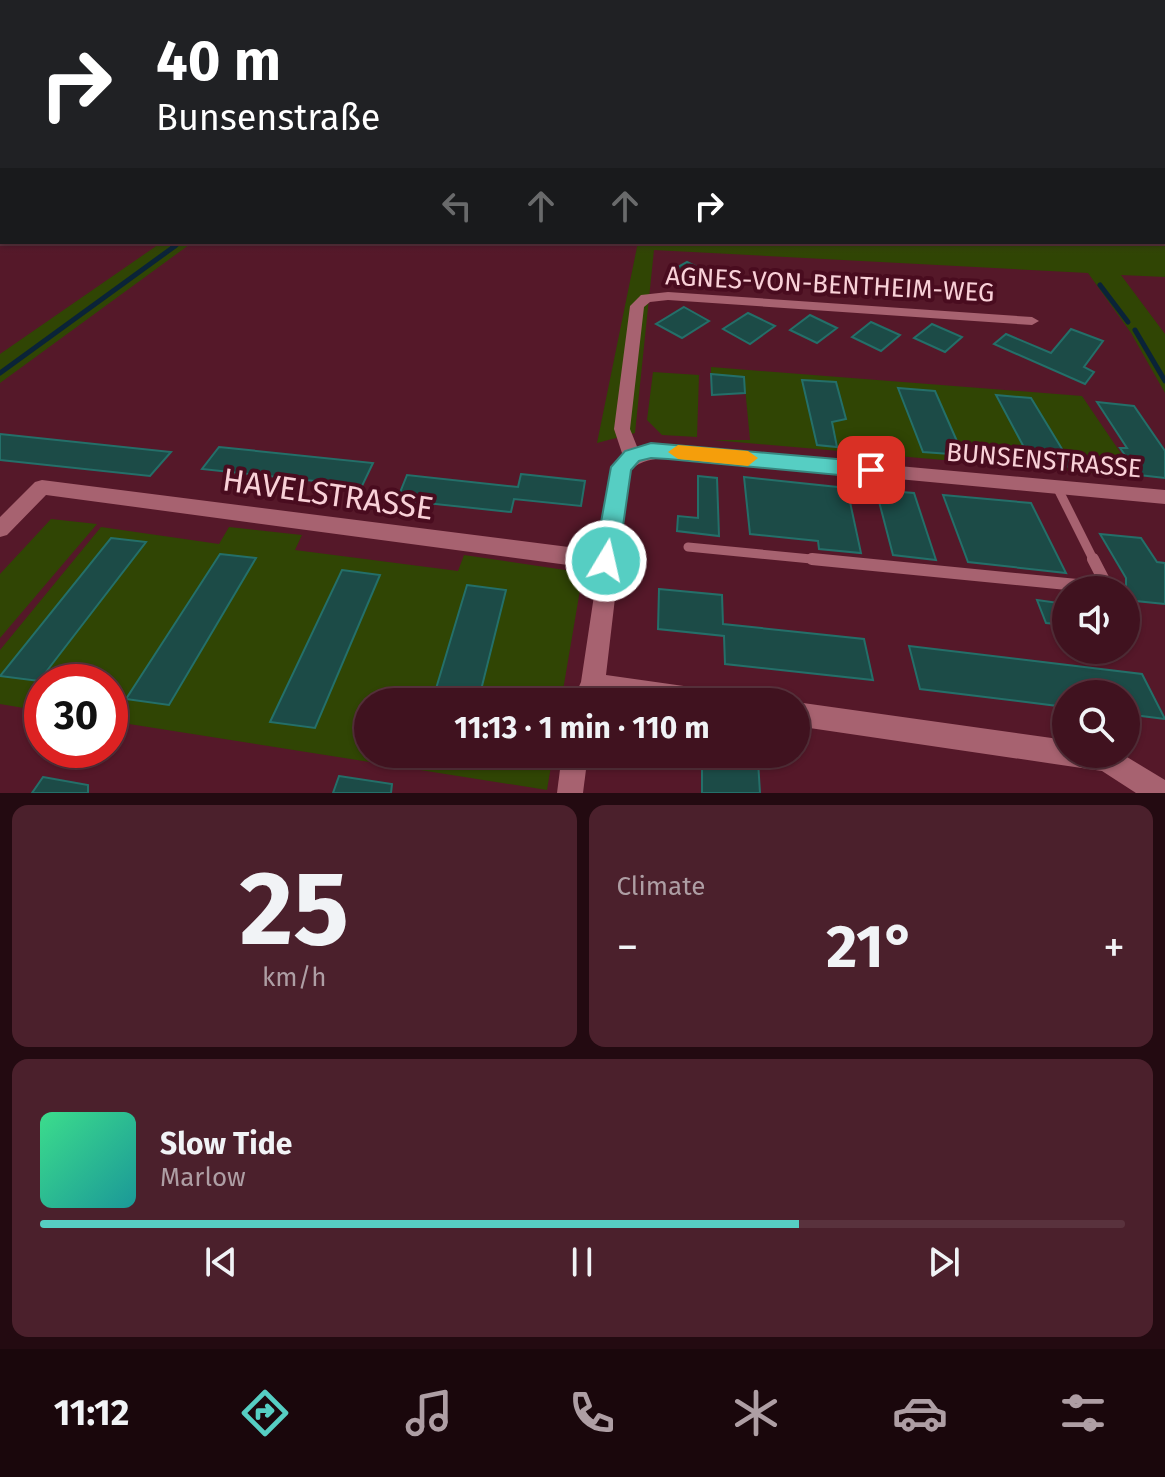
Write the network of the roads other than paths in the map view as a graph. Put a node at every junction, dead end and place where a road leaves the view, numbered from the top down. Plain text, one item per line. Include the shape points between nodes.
1 (1032, 321) dead end
2 (632, 456) junction
3 (1057, 487) junction
4 (1165, 497) edge
5 (0, 529) edge
6 (688, 547) dead end
7 (606, 561) junction
8 (589, 688) edge
9 (810, 716) edge
10 (1052, 752) edge
11 (573, 768) edge
12 (1121, 768) edge
13 (1156, 790) dead end
14 (570, 793) edge

1 - 2 street, AGNES-VON-BENTHEIM-WEG via 646,298 637,306 622,429
2 - 3 street, BUNSENSTRASSE via 651,450
2 - 7 street via 621,467
3 - 4 street, BUNSENSTRASSE
3 - 6 lane via 1108,588
5 - 7 street, HAVELSTRASSE via 42,487
7 - 8 street
9 - 10 street
11 - 14 street
12 - 13 street

